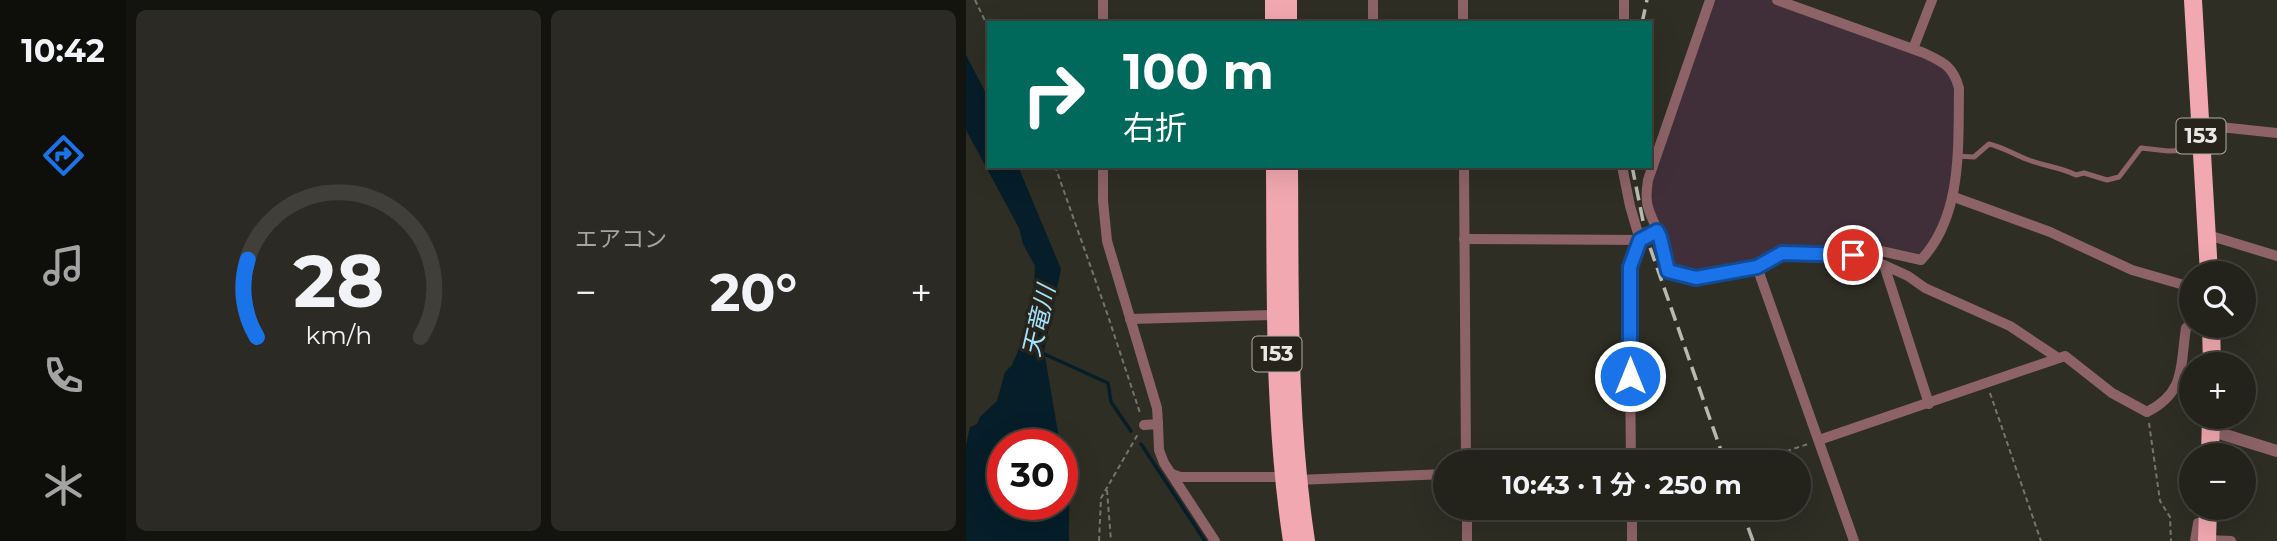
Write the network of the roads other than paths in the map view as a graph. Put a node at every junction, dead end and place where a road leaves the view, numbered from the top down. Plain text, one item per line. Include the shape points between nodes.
1 (1104, 0) edge
2 (1274, 0) edge
3 (1288, 0) edge
4 (1373, 0) edge
5 (1463, 0) edge
6 (1624, 0) edge
7 (1710, 0) edge
8 (1777, 0) edge
9 (1932, 0) edge
10 (2193, 0) edge
11 (1103, 21) edge
12 (1274, 21) edge
13 (1288, 21) edge
14 (1373, 21) edge
15 (1463, 21) edge
16 (1624, 21) edge
17 (1913, 49) junction
18 (2201, 125) junction
19 (2277, 133) edge
20 (2202, 150) junction
21 (1956, 156) junction
22 (1102, 168) edge
23 (1275, 168) edge
24 (1289, 168) edge
25 (1464, 168) edge
26 (1622, 168) edge
27 (1954, 197) junction
28 (1657, 231) junction
29 (2208, 235) junction
30 (1464, 239) junction
31 (1640, 240) junction
32 (1838, 255) junction
33 (2277, 256) edge
34 (2209, 261) edge
35 (1884, 265) junction
36 (1757, 267) junction
37 (2179, 284) edge
38 (1276, 315) junction
39 (1130, 319) junction
40 (2184, 338) edge
41 (2058, 358) junction
42 (1929, 404) junction
43 (1158, 424) junction
44 (1144, 425) road end
45 (2215, 429) edge
46 (1819, 440) junction
47 (1466, 450) edge
48 (1631, 450) edge
49 (2277, 451) edge
50 (1172, 474) junction
51 (1433, 474) edge
52 (1290, 478) junction
53 (1467, 520) edge
54 (1632, 520) edge
55 (2205, 530) edge
56 (1214, 541) edge
57 (1292, 541) edge
58 (1306, 541) edge
59 (1467, 541) edge
60 (1632, 541) edge
61 (1854, 541) edge
62 (2231, 541) edge

1 - 11 street
2 - 12 highway
3 - 13 highway
4 - 14 street
5 - 15 street
6 - 16 street
7 - 28 street via 1648,180 1645,197
8 - 17 street
9 - 17 street
10 - 18 highway, 153
17 - 21 street via 1943,62 1955,74 1959,88
18 - 19 street
18 - 20 highway, 153
20 - 21 lane via 2141,149 2119,177 2106,180 2076,175 1989,144 1974,157
20 - 29 highway, 153
21 - 27 street
22 - 39 street via 1107,242
23 - 38 highway, 153
24 - 52 highway, 153
25 - 30 street
26 - 31 street
27 - 32 street via 1933,247 1921,260 1846,243
27 - 37 street via 2050,232 2132,270
28 - 31 street
28 - 36 street via 1668,271 1696,278
29 - 33 street
29 - 34 highway, 153
30 - 31 street
30 - 47 street
31 - 48 street via 1629,277
32 - 35 street
32 - 36 street via 1782,253
35 - 41 street via 2010,326
35 - 42 street
36 - 46 street
38 - 39 street
38 - 52 highway, 153
39 - 43 street
40 - 41 street via 2177,387 2165,402 2147,411 2112,393 2065,356
41 - 42 street
42 - 46 street
43 - 44 street
43 - 50 street via 1159,450
45 - 49 street
46 - 61 street
50 - 52 street
50 - 56 street
51 - 52 street
52 - 57 highway, 153
52 - 58 highway, 153
53 - 59 street
54 - 60 street
55 - 62 street

